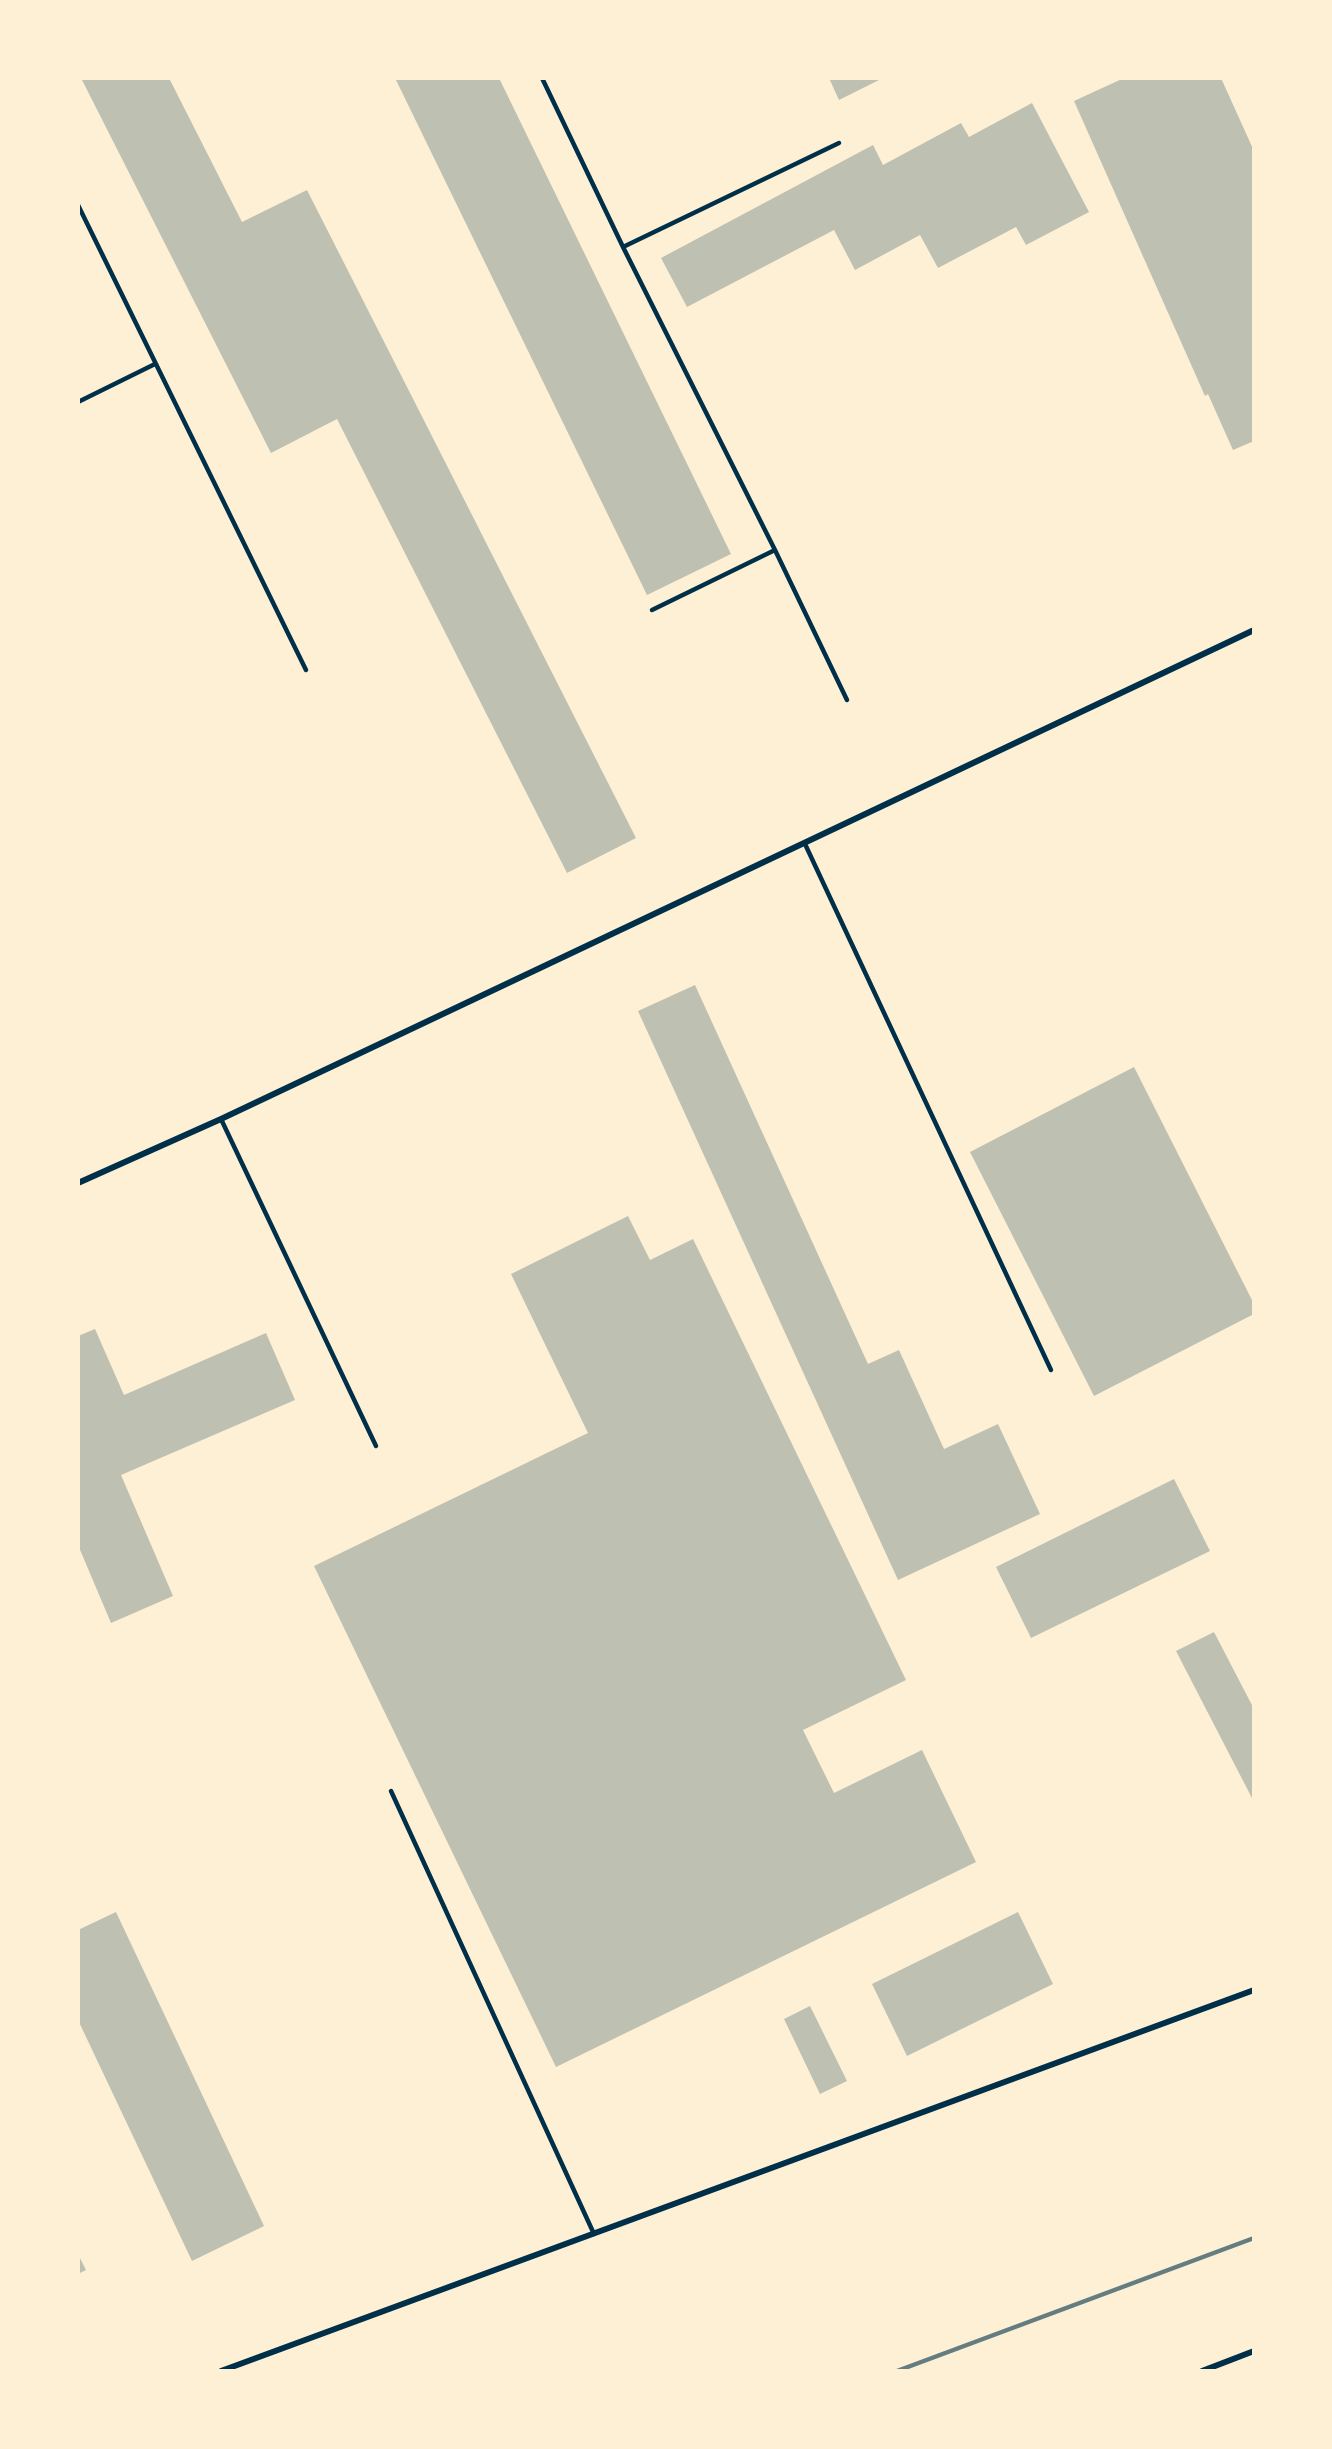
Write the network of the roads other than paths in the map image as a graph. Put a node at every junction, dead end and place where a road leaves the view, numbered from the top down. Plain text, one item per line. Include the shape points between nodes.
1 (542, 78) edge
2 (839, 142) dead end
3 (78, 206) edge
4 (623, 247) junction
5 (155, 364) junction
6 (78, 402) edge
7 (775, 550) junction
8 (652, 610) dead end
9 (1254, 630) edge
10 (306, 670) dead end
11 (847, 700) dead end
12 (805, 844) junction
13 (221, 1119) junction
14 (78, 1183) edge
15 (1051, 1370) dead end
16 (376, 1446) dead end
17 (391, 1791) dead end
18 (1254, 1990) edge
19 (594, 2234) junction
20 (1254, 2352) edge
21 (221, 2371) edge
22 (1202, 2371) edge

1 - 4 lane
2 - 4 lane
3 - 5 lane
4 - 7 lane
5 - 6 lane
5 - 10 lane
7 - 8 lane
7 - 11 lane
9 - 12 street
12 - 13 street
12 - 15 lane
13 - 14 street
13 - 16 lane
17 - 19 lane
18 - 19 street
19 - 21 street
20 - 22 street

